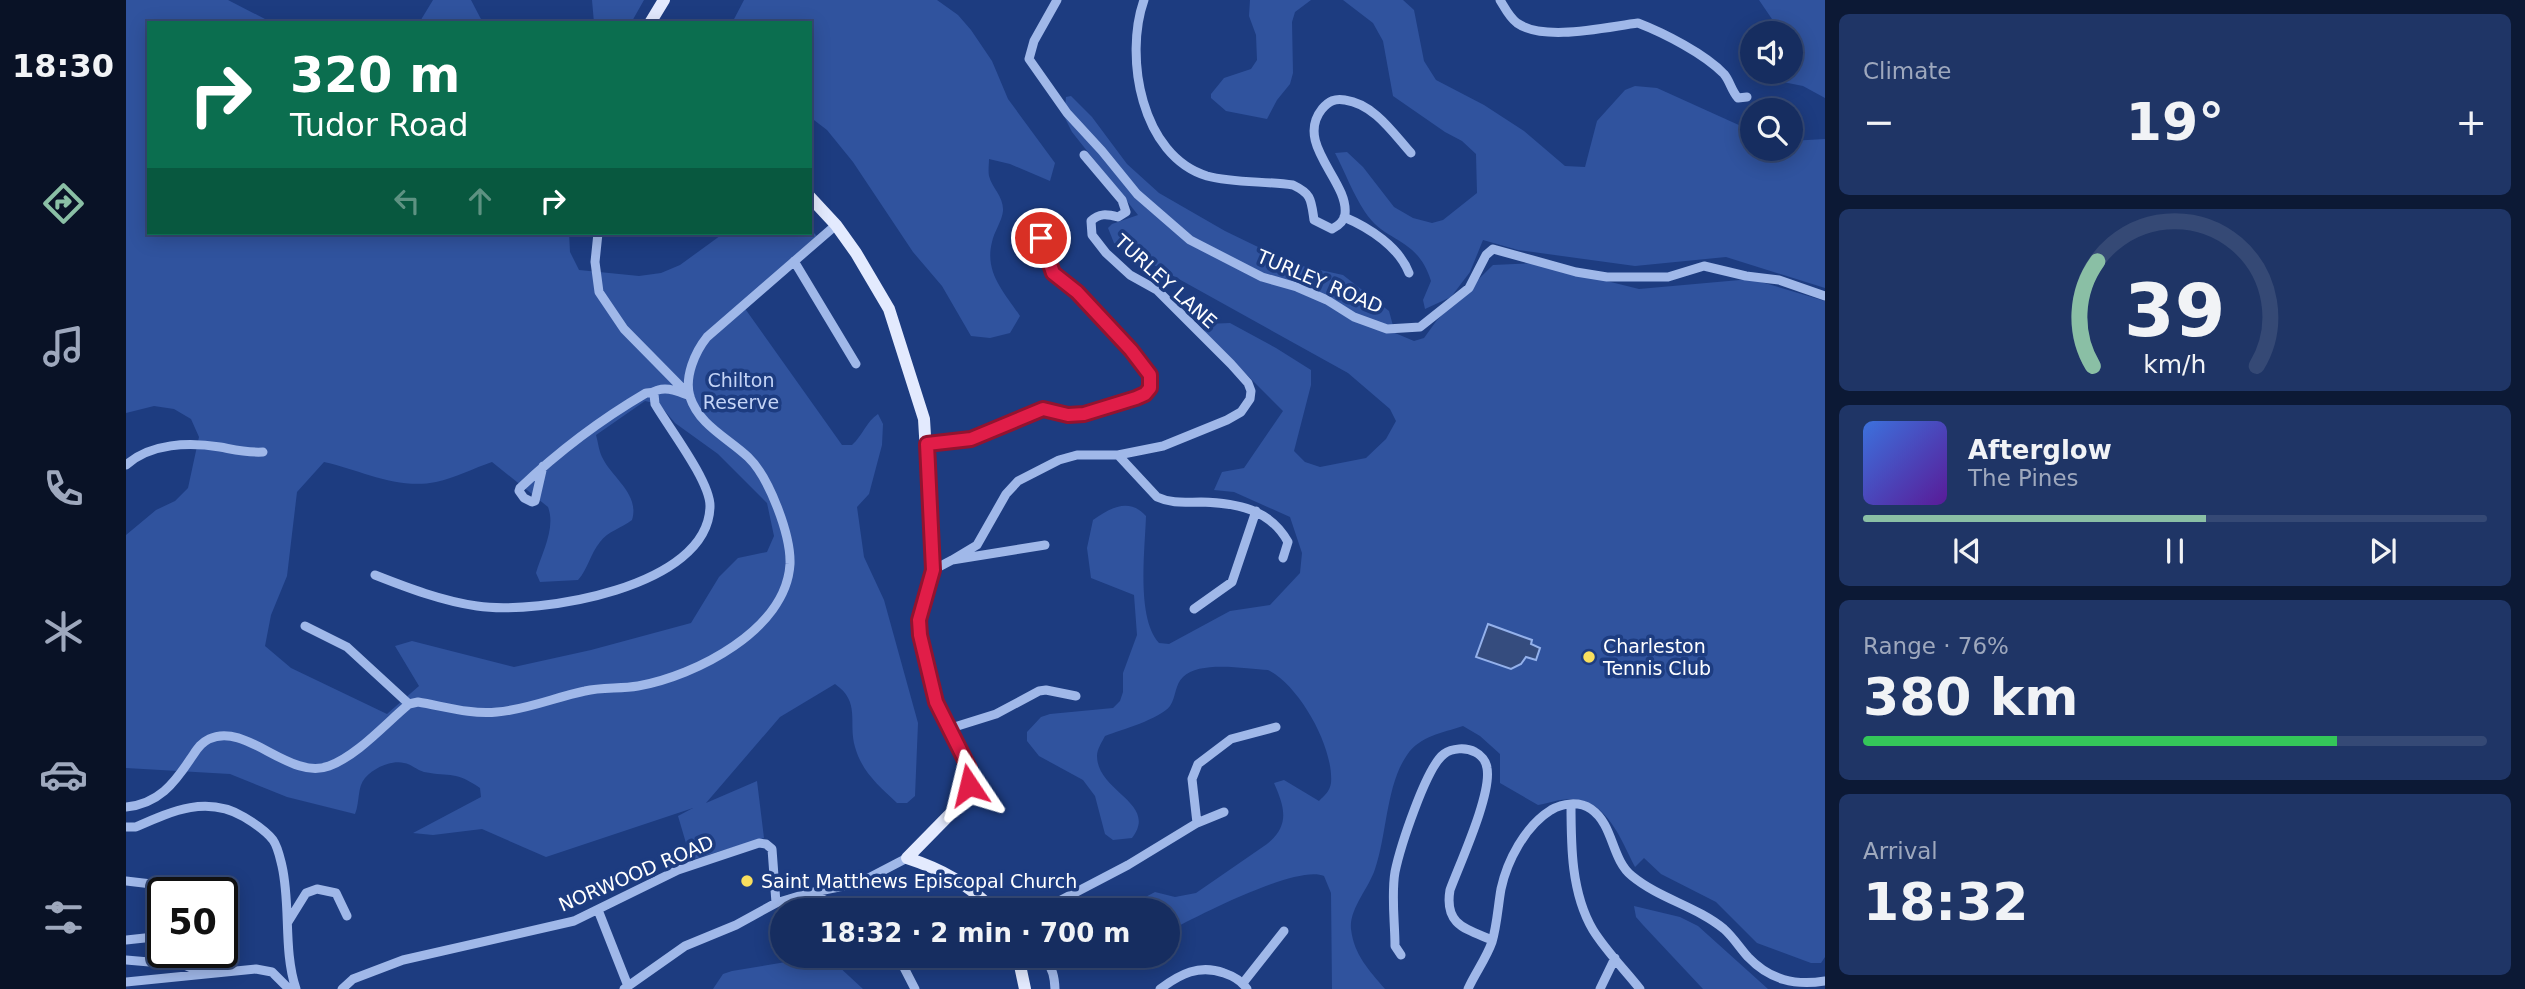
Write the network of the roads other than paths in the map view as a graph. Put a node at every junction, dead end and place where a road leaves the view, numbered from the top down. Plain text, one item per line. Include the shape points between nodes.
1 (664, 0) edge
2 (1057, 0) edge
3 (1144, 0) edge
4 (1500, 0) edge
5 (651, 21) edge
6 (1747, 97) dead end
7 (1411, 153) dead end
8 (1084, 155) dead end
9 (812, 199) edge
10 (1344, 217) junction
11 (836, 225) junction
12 (598, 235) edge
13 (1041, 238) dead end
14 (794, 261) junction
15 (1409, 273) dead end
16 (1825, 296) edge
17 (856, 364) dead end
18 (654, 394) junction
19 (690, 396) junction
20 (927, 444) junction
21 (263, 452) dead end
22 (1118, 455) junction
23 (126, 465) edge
24 (543, 466) dead end
25 (1256, 511) junction
26 (1045, 545) dead end
27 (1283, 558) dead end
28 (952, 560) junction
29 (933, 570) junction
30 (375, 575) dead end
31 (1194, 609) dead end
32 (305, 626) dead end
33 (1076, 696) dead end
34 (409, 704) junction
35 (1276, 727) dead end
36 (948, 729) junction
37 (1571, 804) junction
38 (126, 807) edge
39 (1224, 813) dead end
40 (1197, 823) junction
41 (126, 827) edge
42 (907, 858) junction
43 (126, 881) edge
44 (147, 883) edge
45 (809, 893) junction
46 (776, 898) edge
47 (792, 898) edge
48 (820, 898) edge
49 (980, 898) edge
50 (1065, 898) edge
51 (770, 906) edge
52 (598, 911) junction
53 (347, 916) dead end
54 (288, 922) junction
55 (1284, 931) dead end
56 (147, 938) edge
57 (126, 940) edge
58 (1492, 940) junction
59 (1401, 955) dead end
60 (1615, 958) junction
61 (126, 960) edge
62 (904, 968) edge
63 (1021, 968) edge
64 (1051, 968) edge
65 (202, 972) junction
66 (1825, 981) edge
67 (126, 982) edge
68 (1245, 986) edge
69 (626, 987) edge
70 (289, 989) edge
71 (296, 989) edge
72 (342, 989) edge
73 (915, 989) edge
74 (1025, 989) edge
75 (1055, 989) edge
76 (1160, 989) edge
77 (1468, 989) edge
78 (1600, 989) edge
79 (1640, 989) edge

1 - 5 main road
2 - 16 street, TURLEY ROAD via 1034,41 1029,60 1067,113 1137,194 1190,240 1262,277 1327,300 1354,317 1387,329 1420,327 1469,288 1493,249 1607,276 1668,277 1704,266 1779,280
3 - 10 street via 1137,29 1137,75 1149,118 1175,156 1207,176 1293,185 1305,191 1314,220 1322,226 1332,229
4 - 6 street via 1515,22 1535,32 1638,23 1651,28 1714,65 1738,97
7 - 10 street via 1364,106 1341,99 1328,102 1318,115 1315,137 1344,203
8 - 22 street, TURLEY LANE via 1122,200 1126,212 1118,217 1097,215 1091,221 1092,234 1130,275 1157,290 1231,364 1251,391 1241,412 1227,420 1163,446
9 - 11 main road
10 - 15 street via 1389,245 1405,261
11 - 14 street
11 - 20 main road via 890,309 924,419
12 - 19 street via 599,292 612,316
13 - 20 street via 1053,273 1131,350 1150,375 1150,388 1136,398 1084,414 1043,409 971,439
14 - 17 street
14 - 19 street via 701,345 690,373
18 - 19 street via 660,389
18 - 24 street via 646,393 587,430
18 - 30 street via 655,404 695,467 710,503 701,539 663,572 580,600 510,608 456,601
19 - 34 street via 710,427 759,471 778,509 790,564 782,593 766,618 740,643 710,660 638,686 589,690 498,712
20 - 29 main road
21 - 23 street via 245,454 178,444
22 - 25 street via 1166,500
22 - 28 street, TURLEY LANE via 1077,455 1018,481 977,545
25 - 27 street via 1288,542
25 - 31 street via 1231,582
26 - 28 street
28 - 29 street
29 - 36 main road via 919,620 920,635 936,702
32 - 34 street via 347,648
33 - 36 street via 1039,691 996,714
34 - 38 street via 344,760 327,768 293,764 232,736 208,739 156,799
35 - 40 street via 1231,740 1198,764 1192,779
36 - 42 main road via 969,768 966,793
37 - 58 street via 1546,814 1510,861
37 - 60 street via 1572,850 1581,902 1593,930
37 - 66 street via 1593,811 1605,825 1629,875 1718,924 1761,969 1795,984
39 - 40 street
40 - 50 street
41 - 54 street via 195,805 210,805 251,820 275,842 286,883
42 - 45 street via 859,883
42 - 49 main road via 969,887
43 - 44 street
45 - 47 street
45 - 48 street
46 - 52 street, NORWOOD ROAD via 772,849 759,843 678,870
51 - 69 street via 685,946
52 - 69 street
52 - 72 street, NORWOOD ROAD via 575,921 402,960 352,979
53 - 54 street via 337,893 317,889 306,893
54 - 71 street
55 - 68 street
56 - 57 street
58 - 59 street via 1452,919 1450,890 1485,797 1487,768 1474,752 1455,749 1437,761 1415,806 1395,873 1395,946
58 - 77 street
60 - 78 street
60 - 79 street
61 - 65 street via 184,965
62 - 73 street
63 - 74 main road
64 - 75 street
65 - 67 street
65 - 70 street via 272,972
68 - 76 street via 1211,969 1194,970

